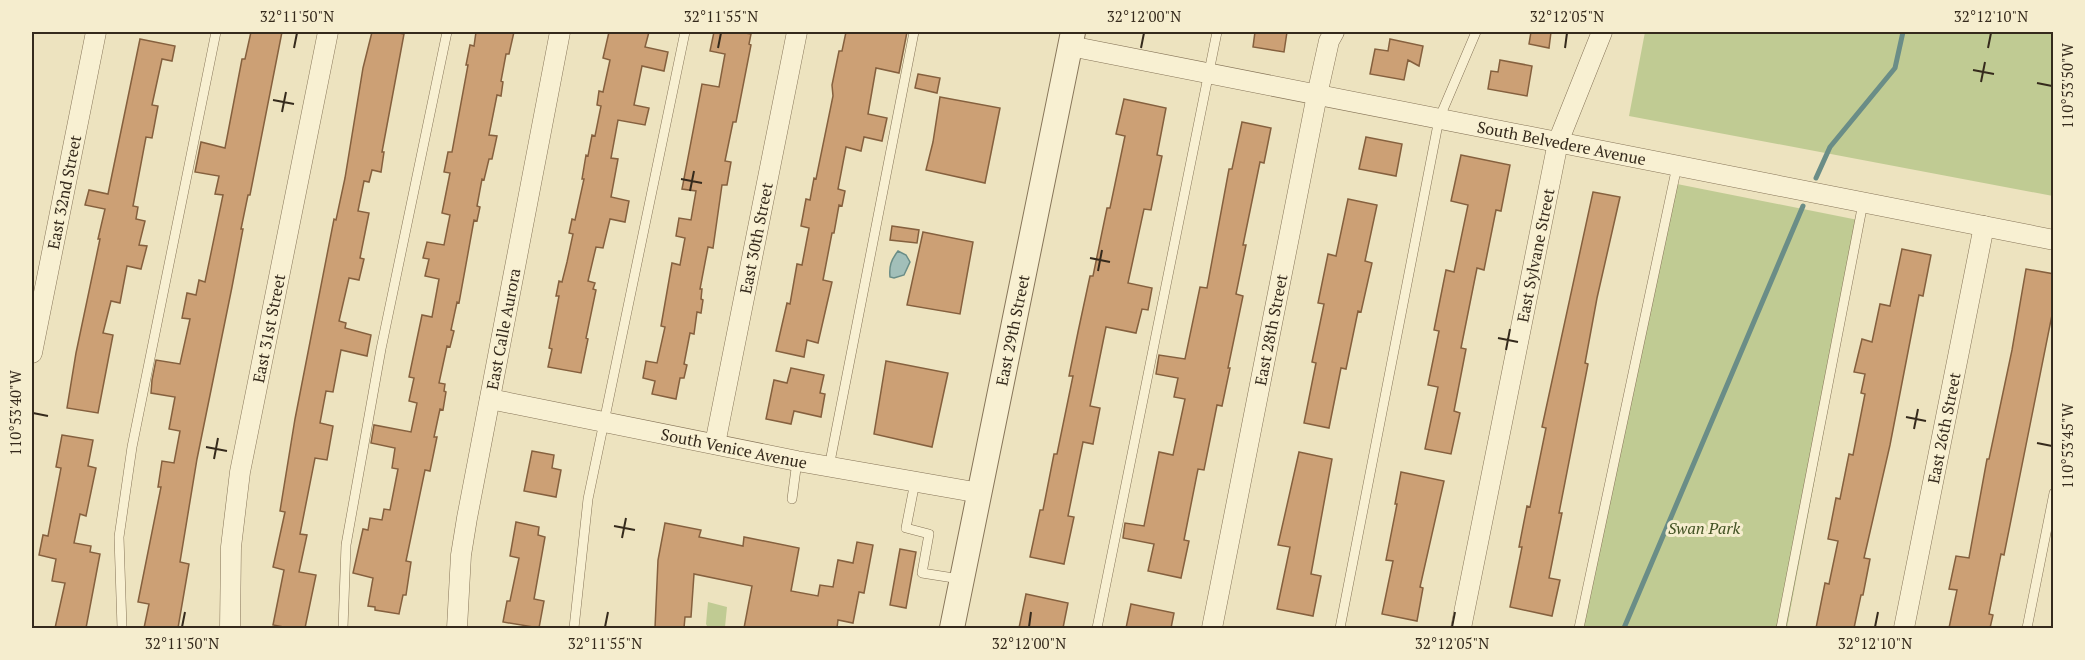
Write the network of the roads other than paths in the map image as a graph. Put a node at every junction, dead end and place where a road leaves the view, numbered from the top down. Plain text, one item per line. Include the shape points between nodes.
1 (96, 32) edge
2 (216, 32) edge
3 (328, 32) edge
4 (447, 32) edge
5 (560, 32) edge
6 (685, 32) edge
7 (797, 32) edge
8 (915, 32) edge
9 (1217, 32) edge
10 (1334, 32) edge
11 (1476, 32) edge
12 (1602, 32) edge
13 (1071, 39) edge
14 (1209, 73) junction
15 (1317, 94) junction
16 (1439, 119) junction
17 (1558, 142) junction
18 (1677, 166) junction
19 (1863, 203) junction
20 (1984, 226) junction
21 (2054, 240) edge
22 (32, 353) edge
23 (490, 399) junction
24 (605, 422) junction
25 (715, 444) junction
26 (797, 461) junction
27 (829, 467) junction
28 (915, 482) junction
29 (980, 493) junction
30 (2054, 493) edge
31 (792, 499) dead end
32 (962, 580) junction
33 (122, 628) edge
34 (230, 628) edge
35 (343, 628) edge
36 (457, 628) edge
37 (574, 628) edge
38 (952, 628) edge
39 (1097, 628) edge
40 (1212, 628) edge
41 (1340, 628) edge
42 (1461, 628) edge
43 (1579, 628) edge
44 (1781, 628) edge
45 (1904, 628) edge
46 (2026, 628) edge

1 - 22 street, East 32nd Street
2 - 33 lane via 132,447 119,537
3 - 34 street, East 31st Street via 240,472 231,548
4 - 35 lane via 381,349 346,545
5 - 23 street, East Calle Aurora
6 - 24 lane
7 - 25 street, East 30th Street
8 - 27 lane
9 - 14 lane
10 - 15 street, East 28th Street
11 - 16 lane
12 - 17 street, East Sylvane Street
13 - 14 street, South Belvedere Avenue
13 - 29 street, East 29th Street
14 - 15 street, South Belvedere Avenue
14 - 39 lane
15 - 16 street, South Belvedere Avenue
15 - 40 street, East 28th Street
16 - 17 street, South Belvedere Avenue
16 - 41 lane
17 - 18 street, South Belvedere Avenue
17 - 42 street, East Sylvane Street
18 - 19 street, South Belvedere Avenue
18 - 43 lane
19 - 20 street, South Belvedere Avenue
19 - 44 lane
20 - 21 street, South Belvedere Avenue
20 - 45 street, East 26th Street
23 - 24 street, South Venice Avenue
23 - 36 street, East Calle Aurora via 461,555
24 - 25 street, South Venice Avenue
24 - 37 lane via 588,499
25 - 26 street, South Venice Avenue
26 - 27 street, South Venice Avenue
26 - 31 lane
27 - 28 street, South Venice Avenue
28 - 29 street, South Venice Avenue
28 - 32 lane via 906,528 929,534 922,573
29 - 32 street, East 29th Street
30 - 46 lane
32 - 38 street, East 29th Street

